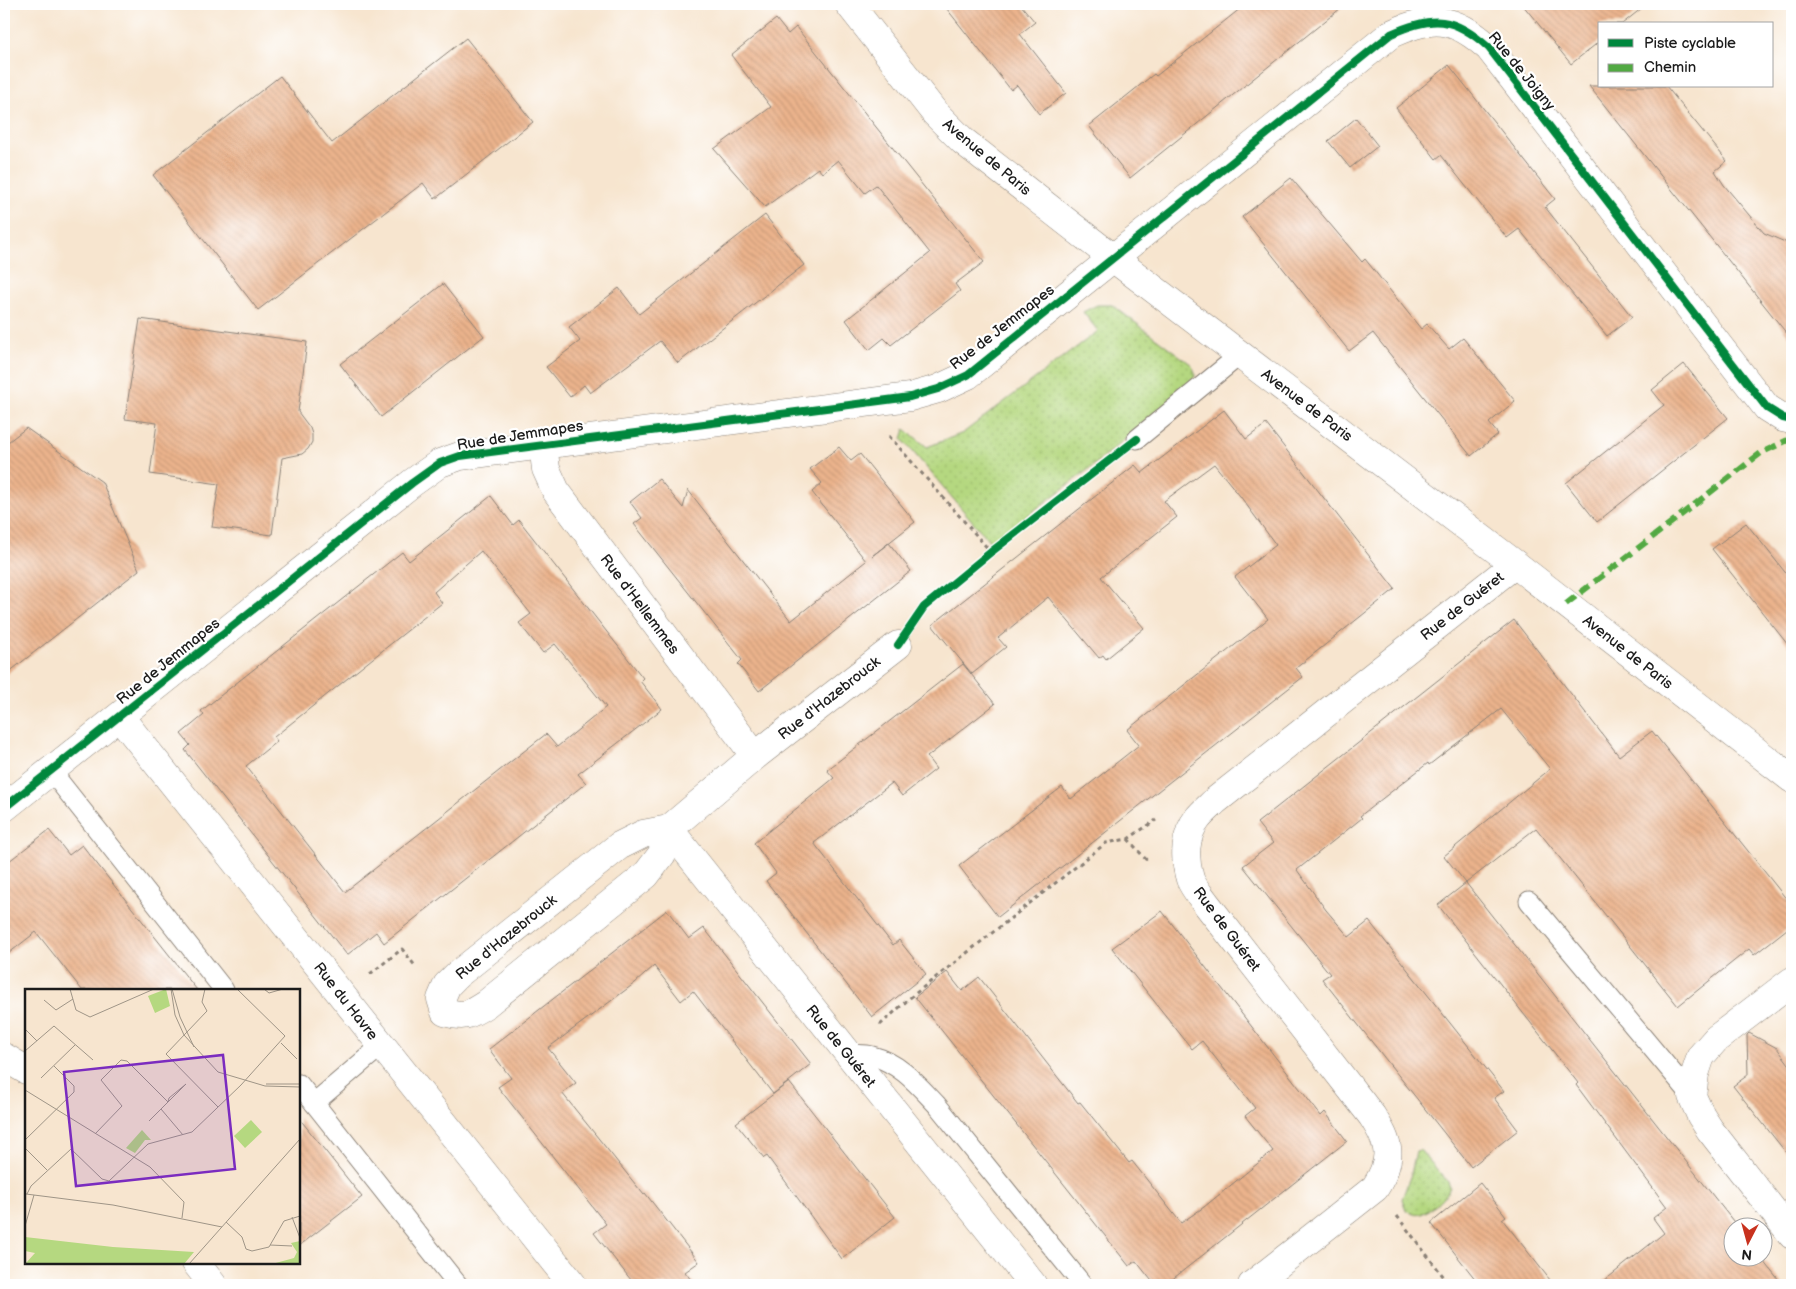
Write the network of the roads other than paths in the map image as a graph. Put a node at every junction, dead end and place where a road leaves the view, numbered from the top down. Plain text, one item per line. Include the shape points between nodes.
1 (849, 4) edge
2 (1113, 258) junction
3 (1242, 354) junction
4 (1792, 420) edge
5 (1137, 439) dead end
6 (543, 444) junction
7 (1515, 564) junction
8 (898, 644) dead end
9 (120, 717) junction
10 (755, 756) junction
11 (51, 771) junction
12 (1792, 779) edge
13 (4, 808) edge
14 (669, 829) junction
15 (1529, 900) dead end
16 (1792, 981) edge
17 (223, 989) edge
18 (381, 1046) junction
19 (848, 1054) junction
20 (4, 1057) edge
21 (25, 1069) edge
22 (300, 1085) edge
23 (1692, 1096) junction
24 (314, 1103) junction
25 (1792, 1235) edge
26 (197, 1264) edge
27 (213, 1285) edge
28 (458, 1285) edge
29 (573, 1285) edge
30 (1033, 1285) edge
31 (1083, 1285) edge
32 (1252, 1285) edge

1 - 2 street, Avenue de Paris via 949,128
2 - 3 street, Avenue de Paris
2 - 4 street, Rue de Joigny via 1391,34 1414,24 1434,21 1455,24 1489,48 1766,408
2 - 6 street, Rue de Jemmapes via 968,375 938,389 910,397
3 - 5 lane
3 - 7 street, Avenue de Paris
6 - 9 street, Rue de Jemmapes via 460,456 440,463
6 - 10 street, Rue d'Hellemmes via 546,469 556,491
7 - 12 street, Avenue de Paris
7 - 32 street, Rue de Guéret via 1215,801 1197,819 1187,840 1186,862 1191,880 1204,902 1372,1116 1384,1135 1388,1151 1385,1172 1375,1188
8 - 10 street, Rue d'Hazebrouck
9 - 11 street, Rue de Jemmapes
9 - 18 street, Rue du Havre
10 - 14 street, Rue d'Hazebrouck
11 - 13 street, Rue de Jemmapes
11 - 17 lane
14 - 14 street, Rue d'Hazebrouck via 662,854 646,875 472,1014 458,1016 445,1012 441,999 457,975 619,846 643,834
14 - 19 street, Rue de Guéret
15 - 23 lane
16 - 23 street via 1716,1039 1701,1056
18 - 24 lane
18 - 29 street, Rue du Havre
19 - 30 street, Rue de Guéret
19 - 31 lane via 871,1056 895,1065 914,1080
20 - 21 street
22 - 24 lane
23 - 25 street via 1710,1130
24 - 28 lane
26 - 27 street

